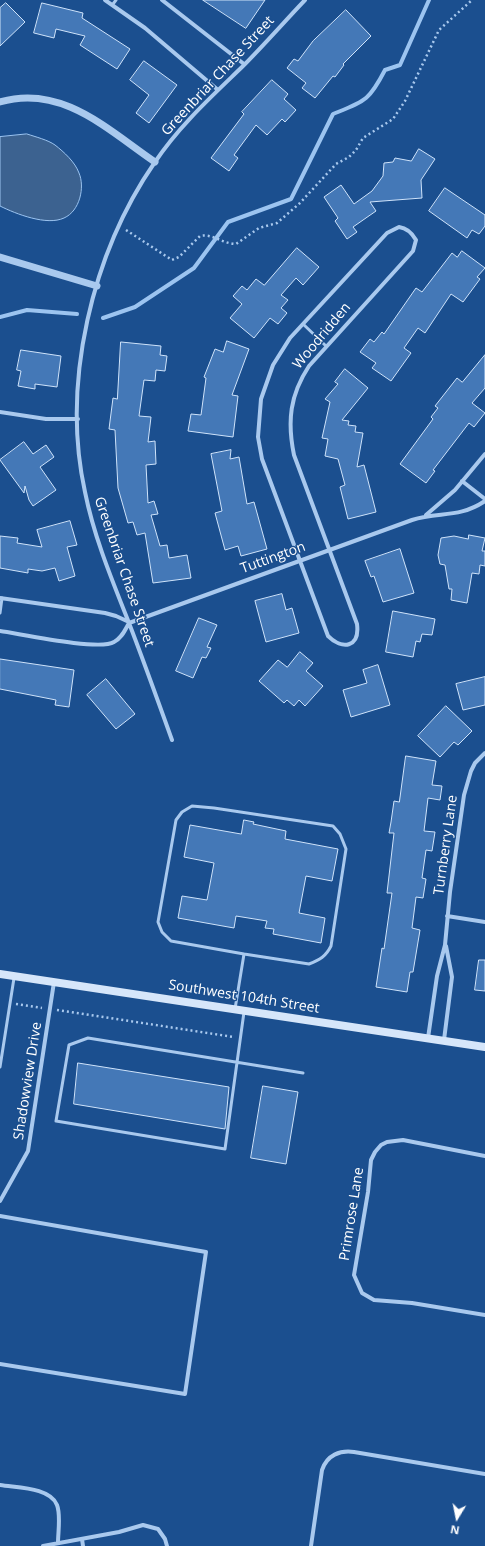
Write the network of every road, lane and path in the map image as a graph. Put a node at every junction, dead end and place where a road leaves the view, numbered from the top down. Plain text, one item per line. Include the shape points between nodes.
1 (105, 0) edge
2 (116, 0) edge
3 (162, 0) edge
4 (305, 0) edge
5 (472, 0) edge
6 (113, 4) junction
7 (244, 64) junction
8 (218, 90) junction
9 (0, 102) edge
10 (155, 162) junction
11 (118, 226) junction
12 (0, 257) edge
13 (97, 286) junction
14 (303, 324) junction
15 (326, 346) junction
16 (0, 412) edge
17 (78, 419) junction
18 (485, 455) edge
19 (462, 481) junction
20 (485, 500) edge
21 (426, 516) junction
22 (329, 549) junction
23 (299, 560) junction
24 (1, 598) edge
25 (0, 613) edge
26 (129, 623) junction
27 (0, 631) edge
28 (172, 740) dead end
29 (485, 753) edge
30 (448, 916) junction
31 (485, 922) edge
32 (446, 945) junction
33 (244, 954) junction
34 (0, 974) edge
35 (15, 976) junction
36 (54, 982) junction
37 (17, 1004) dead end
38 (51, 1009) junction
39 (235, 1009) junction
40 (244, 1010) junction
41 (0, 1030) edge
42 (6, 1031) junction
43 (241, 1038) junction
44 (428, 1038) junction
45 (444, 1041) junction
46 (485, 1047) edge
47 (237, 1063) junction
48 (0, 1067) edge
49 (303, 1074) dead end
50 (485, 1156) edge
51 (0, 1201) edge
52 (0, 1216) edge
53 (485, 1315) edge
54 (0, 1364) edge
55 (485, 1474) edge
56 (0, 1485) edge
57 (82, 1538) junction
58 (58, 1543) junction
59 (42, 1546) edge
60 (82, 1546) edge
61 (167, 1546) edge
62 (311, 1546) edge

1 - 6 street
2 - 6 lane
3 - 7 street
4 - 7 street, Greenbriar Chase Street
5 - 11 path via 439,30 405,101 392,119 363,138 349,158 336,164 300,203 277,223 259,228 236,244 200,236 179,257 172,260
6 - 8 street
7 - 8 street, Greenbriar Chase Street
8 - 10 street, Greenbriar Chase Street via 194,113
9 - 10 street via 27,99 69,106 100,123
10 - 11 street, Greenbriar Chase Street
11 - 13 street, Greenbriar Chase Street
12 - 13 street
13 - 17 street, Greenbriar Chase Street via 81,356
14 - 15 lane
14 - 15 street, Woodridden via 387,233 399,227 408,230 416,240 413,251
14 - 23 street, Woodridden via 277,356 268,376 261,399 258,437 265,469
15 - 22 street, Woodridden via 299,381 292,406 290,429 294,455
16 - 17 street via 46,419
17 - 26 street, Greenbriar Chase Street via 81,470 90,512 112,582
18 - 19 street, Tuttington
19 - 20 street
19 - 21 street, Tuttington
20 - 21 street, Tuttington via 466,512
21 - 22 street, Tuttington
22 - 23 street, Tuttington
22 - 23 street, Woodridden via 356,624 357,637 351,644 338,644 328,636
23 - 26 street, Tuttington
24 - 25 lane
24 - 26 street via 105,613
26 - 27 street via 122,636 114,643 100,645
26 - 28 street, Greenbriar Chase Street
29 - 30 street, Turnberry Lane via 475,763 466,787
30 - 31 street
30 - 32 street, Turnberry Lane
32 - 44 street, Turnberry Lane via 437,976
32 - 45 street, Turnberry Lane via 452,977
33 - 33 lane via 310,964 327,954 346,849 344,840 333,826 192,806 182,812 176,820 158,922 162,932 171,941
33 - 39 lane
34 - 35 main road, Southwest 104th Street
35 - 36 main road, Southwest 104th Street
35 - 42 lane
36 - 38 street, Shadowview Drive
36 - 39 main road, Southwest 104th Street
37 - 38 path
38 - 43 path
38 - 51 street, Shadowview Drive via 28,1151
39 - 40 main road, Southwest 104th Street
40 - 43 lane
40 - 44 main road, Southwest 104th Street
41 - 42 lane
42 - 48 lane
43 - 47 lane
44 - 45 main road, Southwest 104th Street
45 - 46 main road, Southwest 104th Street
47 - 47 lane via 225,1149 56,1122 69,1045 88,1038
47 - 49 lane
50 - 53 street, Primrose Lane via 403,1140 381,1145 371,1160 362,1235 354,1274 359,1289 374,1300 412,1303
52 - 54 street via 206,1252 186,1394
55 - 62 street via 346,1451 332,1456 326,1460 322,1470
56 - 58 street via 52,1496 58,1506
57 - 58 street
57 - 60 street
57 - 61 street via 143,1525 158,1529
58 - 59 street

